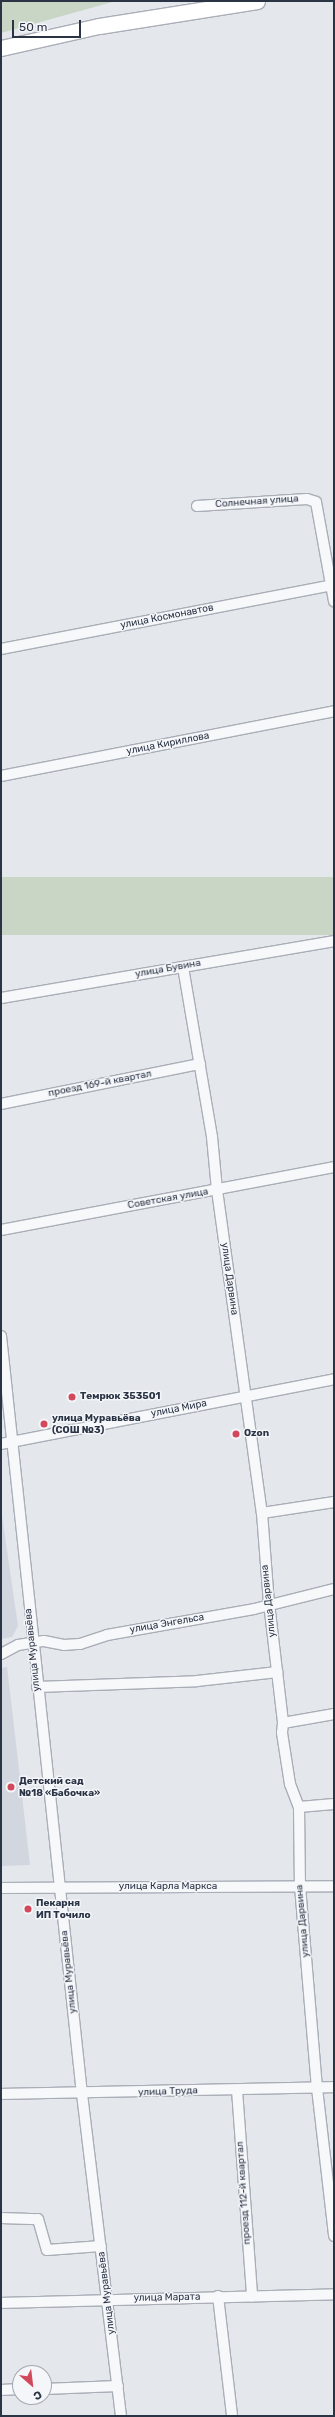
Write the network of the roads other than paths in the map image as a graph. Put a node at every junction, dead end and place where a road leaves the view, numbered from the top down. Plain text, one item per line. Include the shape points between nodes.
1 (257, 1) edge
2 (1, 48) edge
3 (197, 506) dead end
4 (332, 586) edge
5 (334, 601) edge
6 (1, 649) edge
7 (334, 712) edge
8 (1, 776) edge
9 (334, 941) edge
10 (184, 966) junction
11 (1, 998) edge
12 (200, 1064) junction
13 (1, 1104) edge
14 (334, 1167) edge
15 (216, 1190) junction
16 (1, 1230) edge
17 (1, 1336) edge
18 (334, 1379) edge
19 (246, 1396) junction
20 (13, 1442) junction
21 (1, 1444) edge
22 (334, 1502) edge
23 (262, 1513) junction
24 (334, 1589) edge
25 (268, 1603) junction
26 (32, 1643) junction
27 (1, 1654) edge
28 (277, 1672) junction
29 (37, 1687) junction
30 (334, 1714) edge
31 (283, 1723) junction
32 (334, 1804) edge
33 (299, 1807) junction
34 (300, 1886) junction
35 (334, 1886) edge
36 (1, 1888) edge
37 (60, 1888) junction
38 (334, 2087) edge
39 (318, 2088) junction
40 (237, 2090) junction
41 (1, 2094) edge
42 (82, 2094) junction
43 (1, 2218) edge
44 (334, 2236) edge
45 (101, 2246) junction
46 (334, 2294) edge
47 (218, 2296) junction
48 (252, 2296) junction
49 (108, 2299) junction
50 (1, 2303) edge
51 (118, 2386) junction
52 (52, 2388) edge
53 (12, 2389) edge
54 (1, 2390) edge
55 (121, 2416) edge
56 (232, 2416) edge

1 - 2 main road via 99,26
3 - 4 street, Солнечная улица via 307,499 316,502
4 - 5 street
4 - 6 street, улица Космонавтов
7 - 8 street, улица Кириллова
9 - 10 street, улица Бувина
10 - 11 street, улица Бувина
10 - 12 street, улица Дарвина
12 - 13 street, проезд 169-й квартал
12 - 15 street, улица Дарвина via 212,1137
14 - 15 street, Советская улица
15 - 16 street, Советская улица
15 - 19 street, улица Дарвина
17 - 20 street, улица Муравьёва
18 - 19 street, улица Мира
19 - 20 street, улица Мира
19 - 23 street, улица Дарвина
20 - 21 street, улица Мира
20 - 26 street, улица Муравьёва
22 - 23 street
23 - 25 street, улица Дарвина
24 - 25 street, улица Энгельса
25 - 26 street, улица Энгельса via 254,1609 107,1634 80,1644 64,1645 44,1641
25 - 28 street, улица Дарвина
26 - 27 street, улица Энгельса via 18,1645
26 - 29 street, улица Муравьёва
28 - 29 street via 197,1681
28 - 31 street, улица Дарвина
29 - 37 street, улица Муравьёва
30 - 31 street
31 - 33 street, улица Дарвина via 282,1733 290,1784
32 - 33 street
33 - 34 street, улица Дарвина
34 - 35 street, улица Карла Маркса
34 - 37 street, улица Карла Маркса
34 - 39 street, улица Дарвина
36 - 37 street, улица Карла Маркса
37 - 42 street, улица Муравьёва
38 - 39 street, улица Труда
39 - 40 street, улица Труда
39 - 44 street, улица Дарвина
40 - 42 street, улица Труда
40 - 48 street, проезд 112-й квартал
41 - 42 street, улица Труда
42 - 45 street, улица Муравьёва
43 - 45 street via 38,2219 47,2250
45 - 49 street, улица Муравьёва
46 - 48 street, улица Марата
47 - 48 street, улица Марата
47 - 49 street, улица Марата
47 - 56 street
49 - 50 street, улица Марата
49 - 51 street, улица Муравьёва
51 - 52 street
51 - 55 street, улица Муравьёва
53 - 54 street

